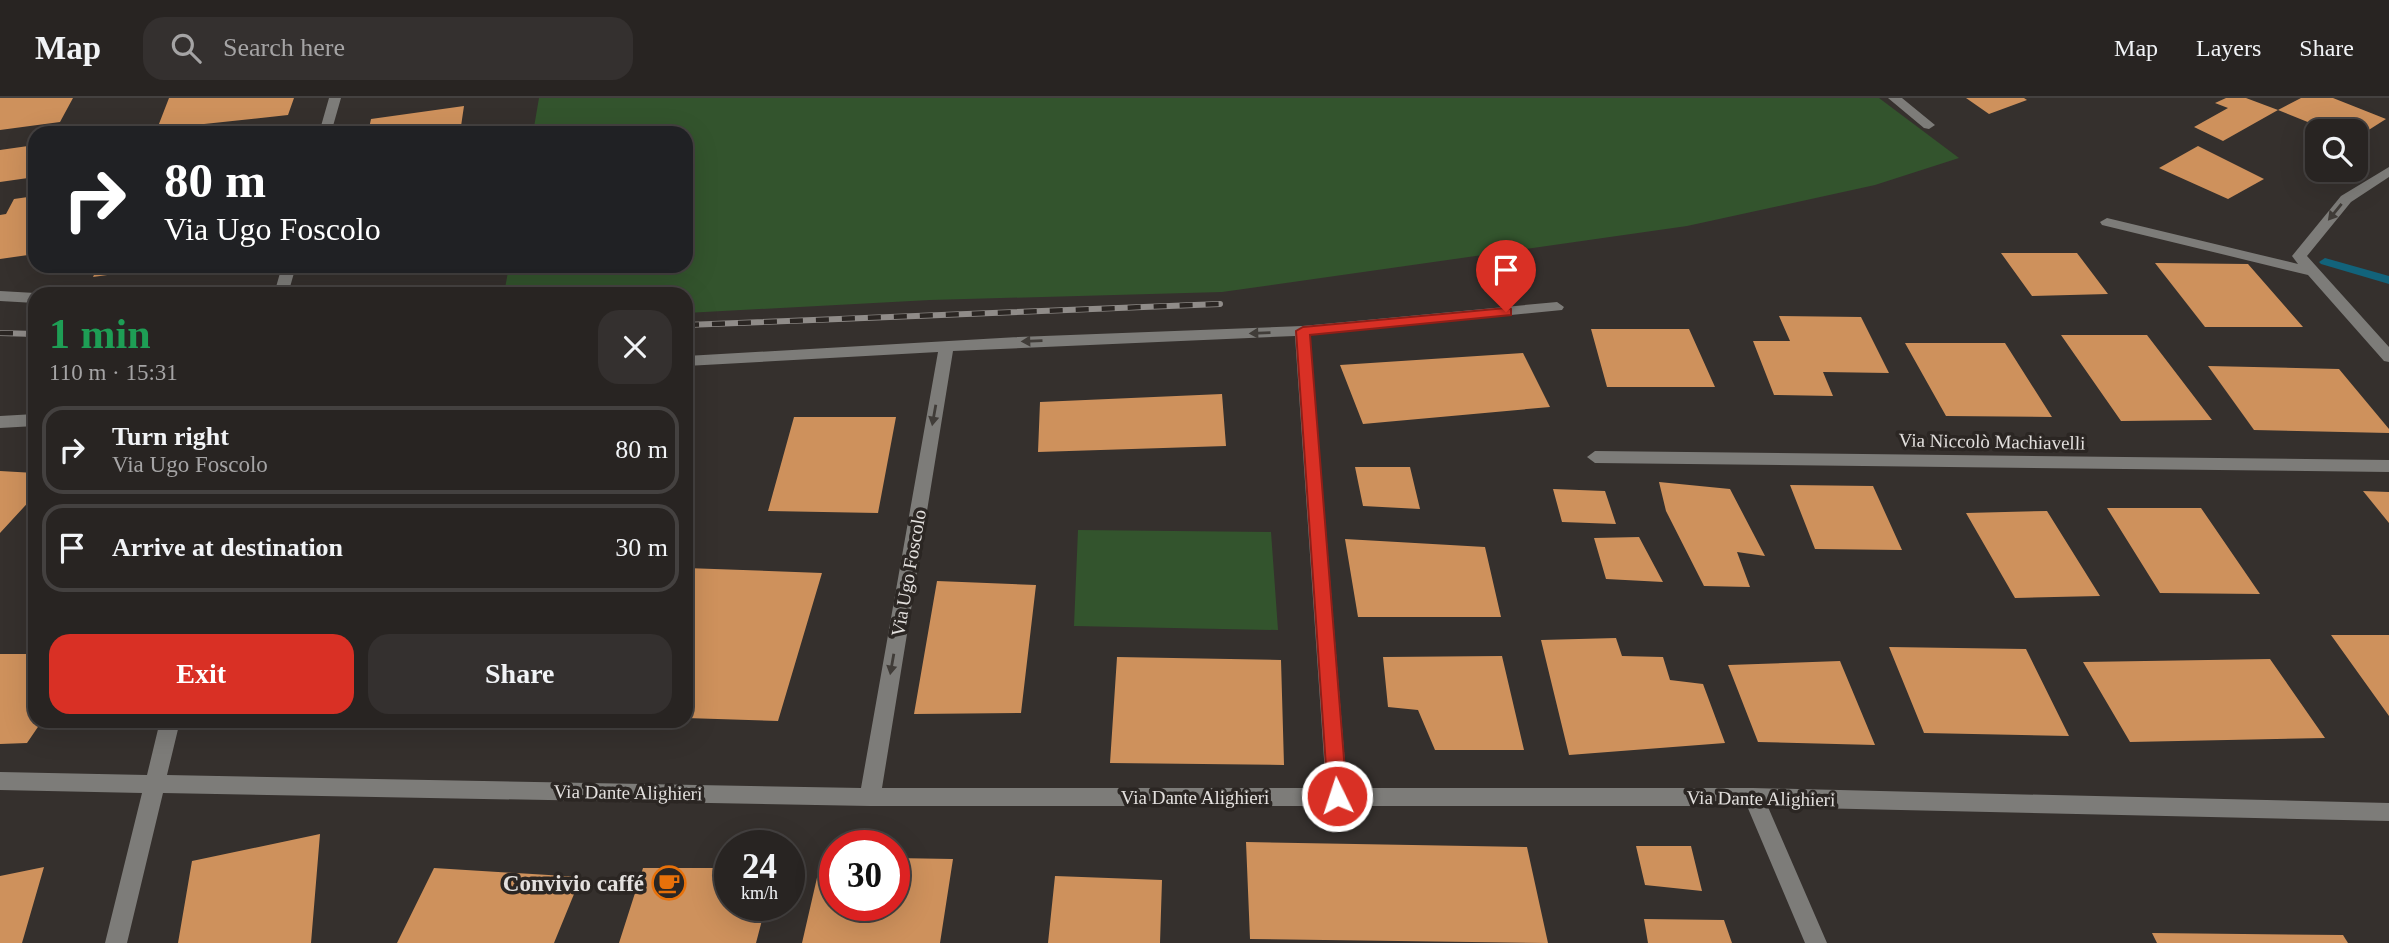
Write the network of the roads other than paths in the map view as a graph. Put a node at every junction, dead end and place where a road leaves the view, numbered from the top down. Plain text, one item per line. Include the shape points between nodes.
1 (335, 98) edge
2 (1894, 98) edge
3 (1930, 125) dead end
4 (327, 126) edge
5 (2389, 171) edge
6 (2107, 222) dead end
7 (2313, 272) junction
8 (0, 296) edge
9 (28, 298) edge
10 (1557, 307) dead end
11 (1303, 331) junction
12 (946, 348) junction
13 (2389, 357) edge
14 (693, 361) edge
15 (28, 420) edge
16 (0, 422) edge
17 (1595, 457) dead end
18 (2389, 466) edge
19 (168, 728) edge
20 (0, 781) edge
21 (155, 782) junction
22 (1337, 796) junction
23 (870, 797) junction
24 (1753, 797) junction
25 (2389, 812) edge
26 (116, 943) edge
27 (1816, 943) edge

1 - 4 street
2 - 3 street
5 -> 7 street via 2346,198 2299,256
6 - 7 street
7 - 13 street
8 - 9 street
10 - 11 street
11 -> 12 street
11 - 22 street
12 - 14 street
12 -> 23 street, Via Ugo Foscolo
15 - 16 street
17 - 18 street, Via Niccolò Machiavelli
19 - 21 street
20 - 21 street, Via Dante Alighieri
21 - 23 street, Via Dante Alighieri
21 - 26 street
22 - 23 street, Via Dante Alighieri
22 - 24 street, Via Dante Alighieri
24 - 25 street, Via Dante Alighieri
24 - 27 street

